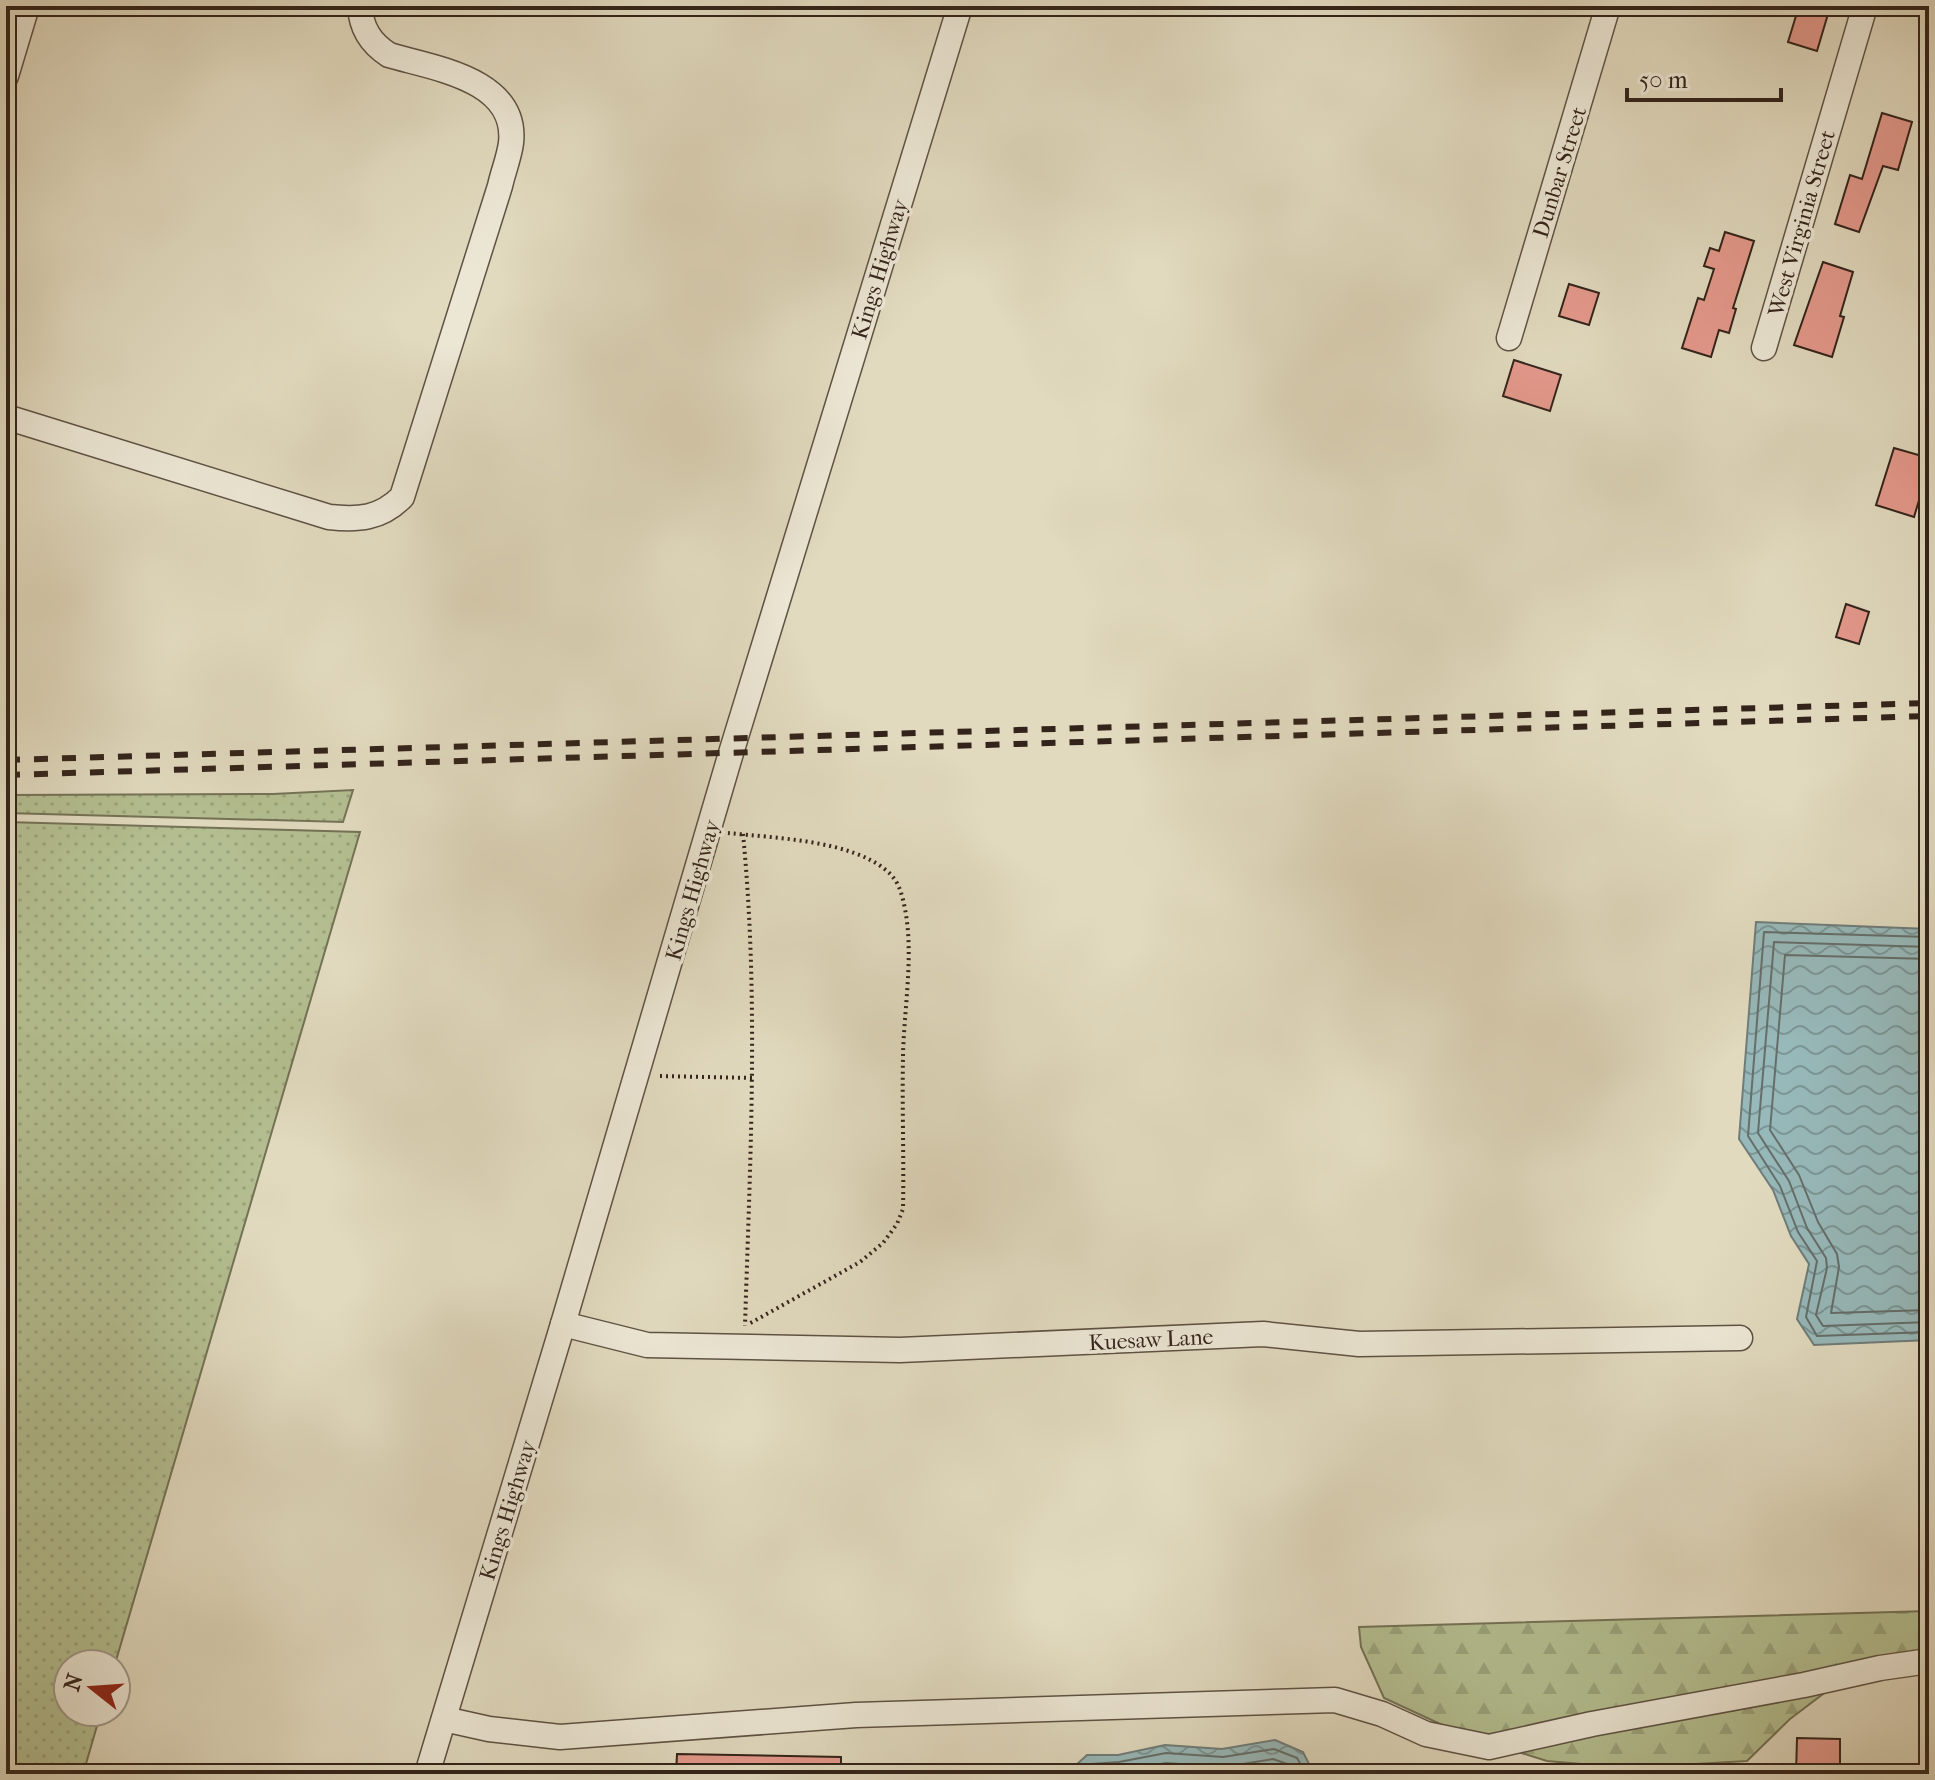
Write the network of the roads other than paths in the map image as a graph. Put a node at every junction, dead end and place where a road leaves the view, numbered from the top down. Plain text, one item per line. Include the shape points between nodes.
1 (27, 6) edge
2 (360, 6) edge
3 (960, 6) edge
4 (1608, 6) edge
5 (1865, 6) edge
6 (6, 76) edge
7 (1509, 338) dead end
8 (1764, 348) dead end
9 (6, 417) edge
10 (563, 1324) junction
11 (1740, 1338) dead end
12 (1929, 1661) edge
13 (444, 1719) junction
14 (427, 1774) edge

1 - 6 street
2 - 9 street via 362,23 378,48 483,86 503,108 511,141 402,497 373,517 329,517
3 - 10 street, Kings Highway via 735,739
4 - 7 street, Dunbar Street
5 - 8 street, West Virginia Street
10 - 11 street, Kuesaw Lane via 647,1345 900,1350 1263,1334 1359,1344
10 - 13 street, Kings Highway
12 - 13 street via 1489,1747 1426,1734 1335,1700 856,1715 560,1737
13 - 14 street, Kings Highway

